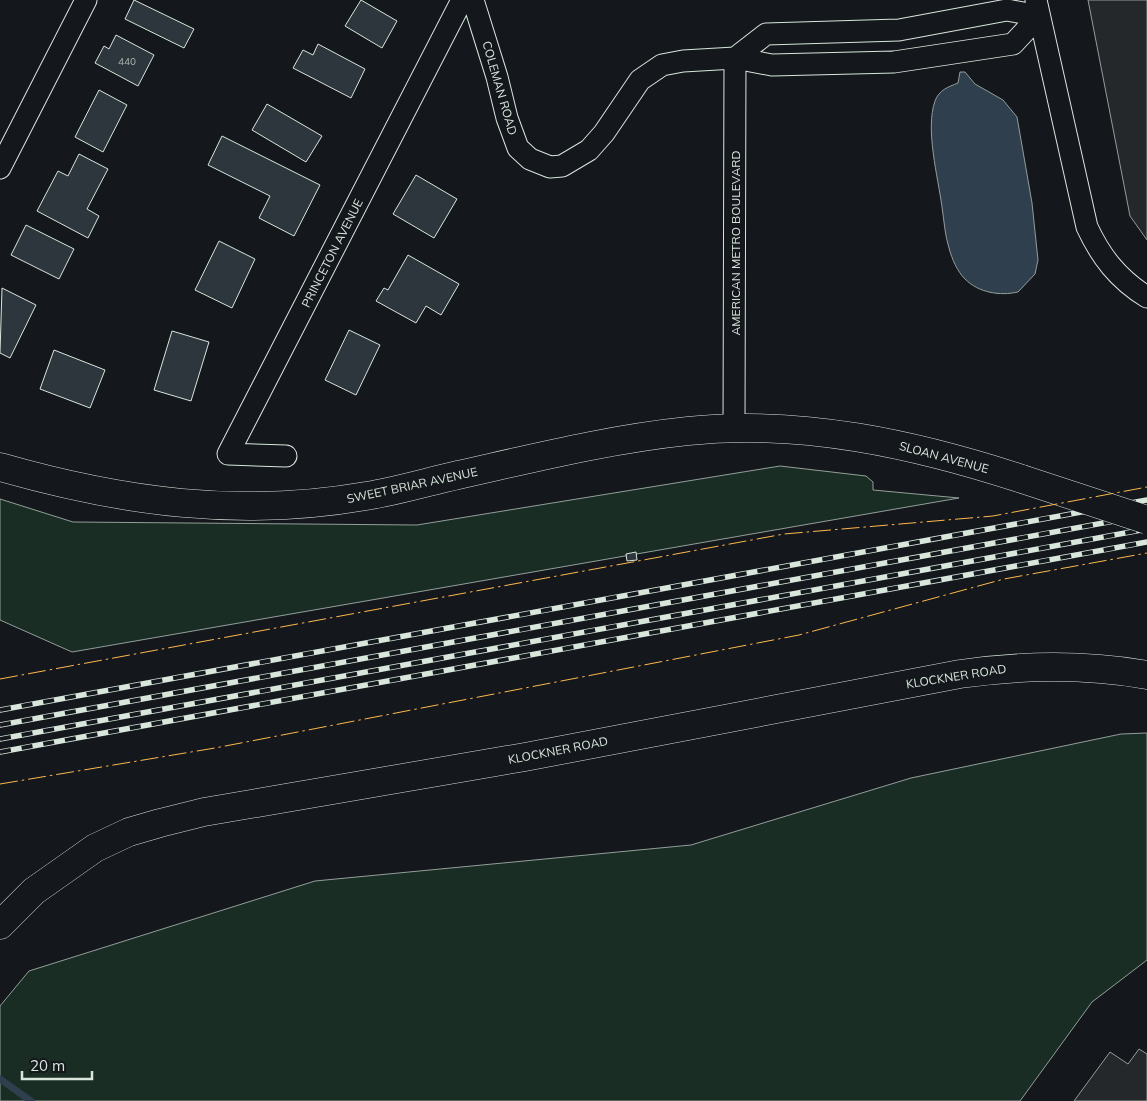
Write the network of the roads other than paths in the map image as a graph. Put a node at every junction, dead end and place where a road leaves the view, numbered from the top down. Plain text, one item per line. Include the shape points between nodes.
1 (86, 0) edge
2 (462, 0) edge
3 (473, 0) edge
4 (1038, 8) edge
5 (735, 58) junction
6 (0, 168) edge
7 (1147, 297) edge
8 (734, 428) junction
9 (286, 456) dead end
10 (0, 467) edge
11 (1147, 520) edge
12 (1147, 675) edge
13 (0, 924) edge

1 - 6 street
2 - 9 street, PRINCETON AVENUE via 228,454
3 - 5 street, COLEMAN ROAD via 506,118 518,148 530,159 550,167 562,166 589,150 604,134 632,89 651,71 673,62
4 - 5 street via 1007,10 899,30 766,34
4 - 5 street via 1013,44 894,62 772,65
4 - 7 street via 1087,227 1112,269
5 - 8 street, AMERICAN METRO BOULEVARD
8 - 10 main road, SWEET BRIAR AVENUE via 620,441 548,454 367,496 280,506 160,502 103,493
8 - 11 main road, SLOAN AVENUE, bridge via 856,437 930,452
12 - 13 main road, KLOCKNER ROAD via 1064,666 1013,667 960,674 525,757 204,812 138,830 95,848 34,891

